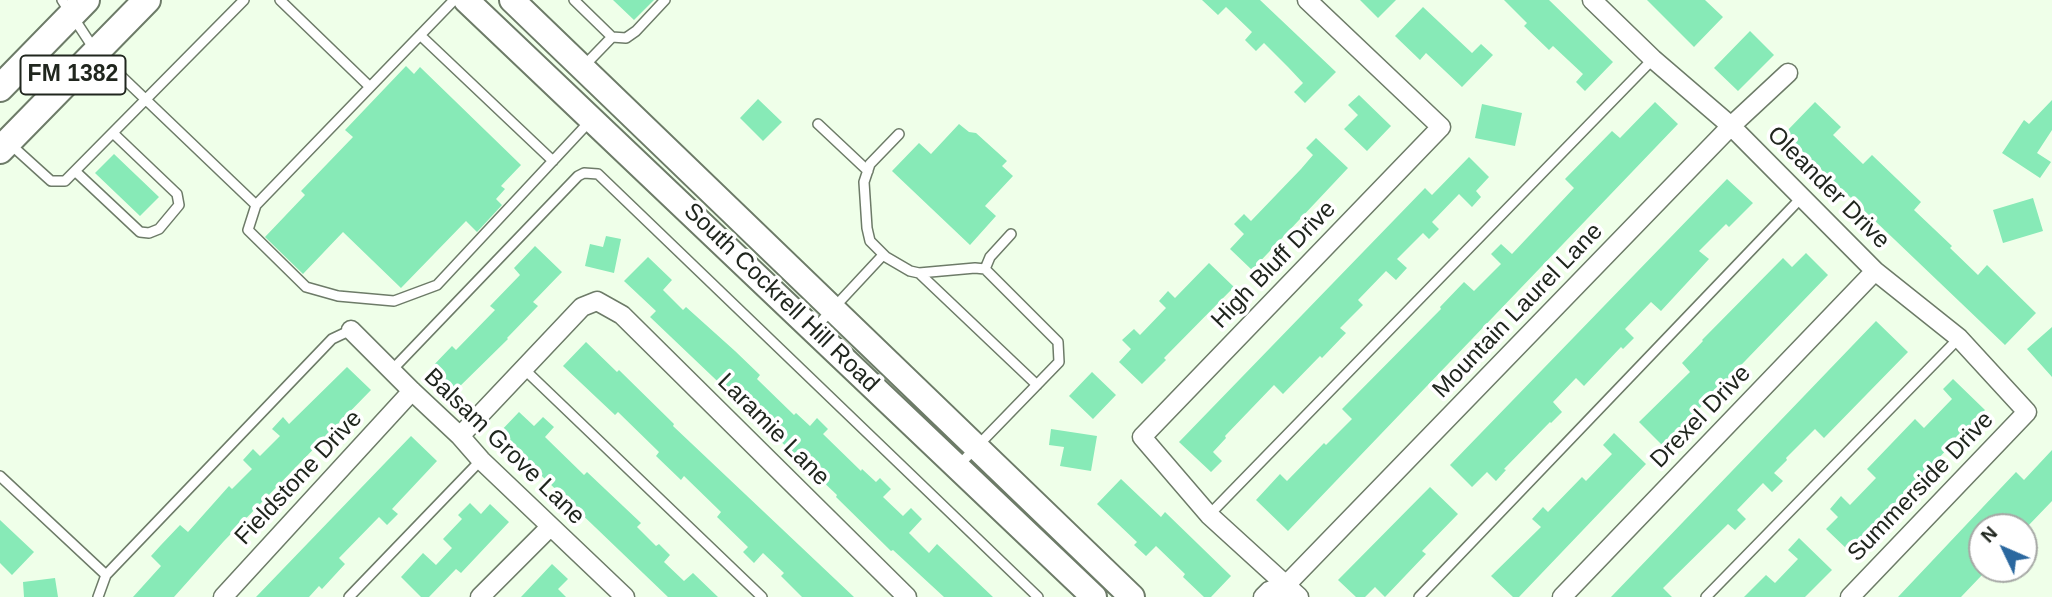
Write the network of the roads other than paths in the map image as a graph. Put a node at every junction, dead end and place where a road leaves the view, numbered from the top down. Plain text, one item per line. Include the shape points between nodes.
1 (147, 0) edge
2 (244, 0) edge
3 (280, 0) edge
4 (454, 0) edge
5 (466, 0) edge
6 (512, 0) edge
7 (574, 0) edge
8 (665, 0) edge
9 (1307, 0) edge
10 (1592, 0) edge
11 (73, 5) edge
12 (420, 35) junction
13 (612, 37) junction
14 (96, 52) junction
15 (1653, 59) junction
16 (582, 68) junction
17 (1788, 73) dead end
18 (370, 86) junction
19 (0, 88) edge
20 (146, 100) junction
21 (592, 119) junction
22 (818, 124) dead end
23 (1731, 126) junction
24 (113, 133) junction
25 (899, 134) dead end
26 (4, 146) edge
27 (553, 161) junction
28 (75, 171) junction
29 (868, 171) junction
30 (1802, 197) junction
31 (256, 205) junction
32 (1011, 234) dead end
33 (883, 255) junction
34 (985, 269) junction
35 (1875, 271) junction
36 (919, 272) junction
37 (832, 309) junction
38 (813, 329) junction
39 (351, 330) joint
40 (1959, 338) junction
41 (524, 369) junction
42 (391, 371) junction
43 (1037, 385) junction
44 (412, 391) junction
45 (2027, 412) joint
46 (460, 436) junction
47 (976, 447) junction
48 (481, 460) junction
49 (957, 466) junction
50 (0, 476) edge
51 (1209, 515) junction
52 (550, 527) junction
53 (106, 575) junction
54 (1289, 593) edge
55 (619, 595) edge
56 (98, 597) edge
57 (223, 597) edge
58 (349, 597) edge
59 (480, 597) edge
60 (762, 597) edge
61 (907, 597) edge
62 (1038, 597) edge
63 (1094, 597) edge
64 (1132, 597) edge
65 (1263, 597) edge
66 (1419, 597) edge
67 (1562, 597) edge
68 (1706, 597) edge
69 (1850, 597) edge

1 - 14 main road, FM 1382
2 - 20 lane
3 - 18 lane
4 - 12 lane
5 - 21 main road, South Cockrell Hill Road
6 - 16 main road, South Cockrell Hill Road
7 - 13 lane
8 - 13 lane via 626,38
9 - 51 street, High Bluff Drive via 1441,127 1142,437
10 - 15 street, Oleander Drive
11 - 14 lane
11 - 19 main road, FM 1382
12 - 18 lane
12 - 27 lane
13 - 16 lane
14 - 20 lane
14 - 26 main road, FM 1382
15 - 23 street, Oleander Drive
15 - 51 lane
16 - 37 main road, South Cockrell Hill Road
17 - 23 street, Mountain Laurel Lane
18 - 31 lane
20 - 24 lane
20 - 31 lane
21 - 27 lane
21 - 38 main road, South Cockrell Hill Road
22 - 29 lane
23 - 30 street, Oleander Drive
23 - 54 street, Mountain Laurel Lane
24 - 28 lane
24 - 28 lane via 177,194 179,205 159,229 140,232
25 - 29 lane
26 - 28 lane via 51,181 65,181
27 - 31 lane via 437,285 394,301 338,296 306,287 248,230
29 - 33 lane via 864,182 867,228 870,241
30 - 35 street, Oleander Drive
30 - 66 lane
32 - 34 lane
33 - 36 lane
33 - 37 lane
34 - 36 lane
34 - 43 lane via 1058,342 1059,362
35 - 40 street, Oleander Drive
35 - 67 street, Drexel Drive
36 - 43 lane
37 - 38 lane
37 - 47 main road, South Cockrell Hill Road
38 - 49 main road, South Cockrell Hill Road
39 - 42 street, Balsam Grove Lane
39 - 53 lane via 332,339
40 - 45 street, Oleander Drive
40 - 68 lane
41 - 46 street
41 - 60 lane
41 - 61 street, Laramie Lane via 582,307 597,301 622,315
42 - 44 street, Balsam Grove Lane
42 - 62 lane via 578,176 598,174
43 - 47 lane
44 - 46 street, Balsam Grove Lane
44 - 57 street, Fieldstone Drive
45 - 69 street, Summerside Drive
46 - 48 street, Balsam Grove Lane
47 - 49 lane
47 - 64 main road, South Cockrell Hill Road
48 - 52 street, Balsam Grove Lane
48 - 58 lane
49 - 63 main road, South Cockrell Hill Road
50 - 53 lane
51 - 54 street
52 - 55 street, Balsam Grove Lane
52 - 59 street
53 - 56 lane
54 - 65 street, Mountain Laurel Lane via 1269,591

